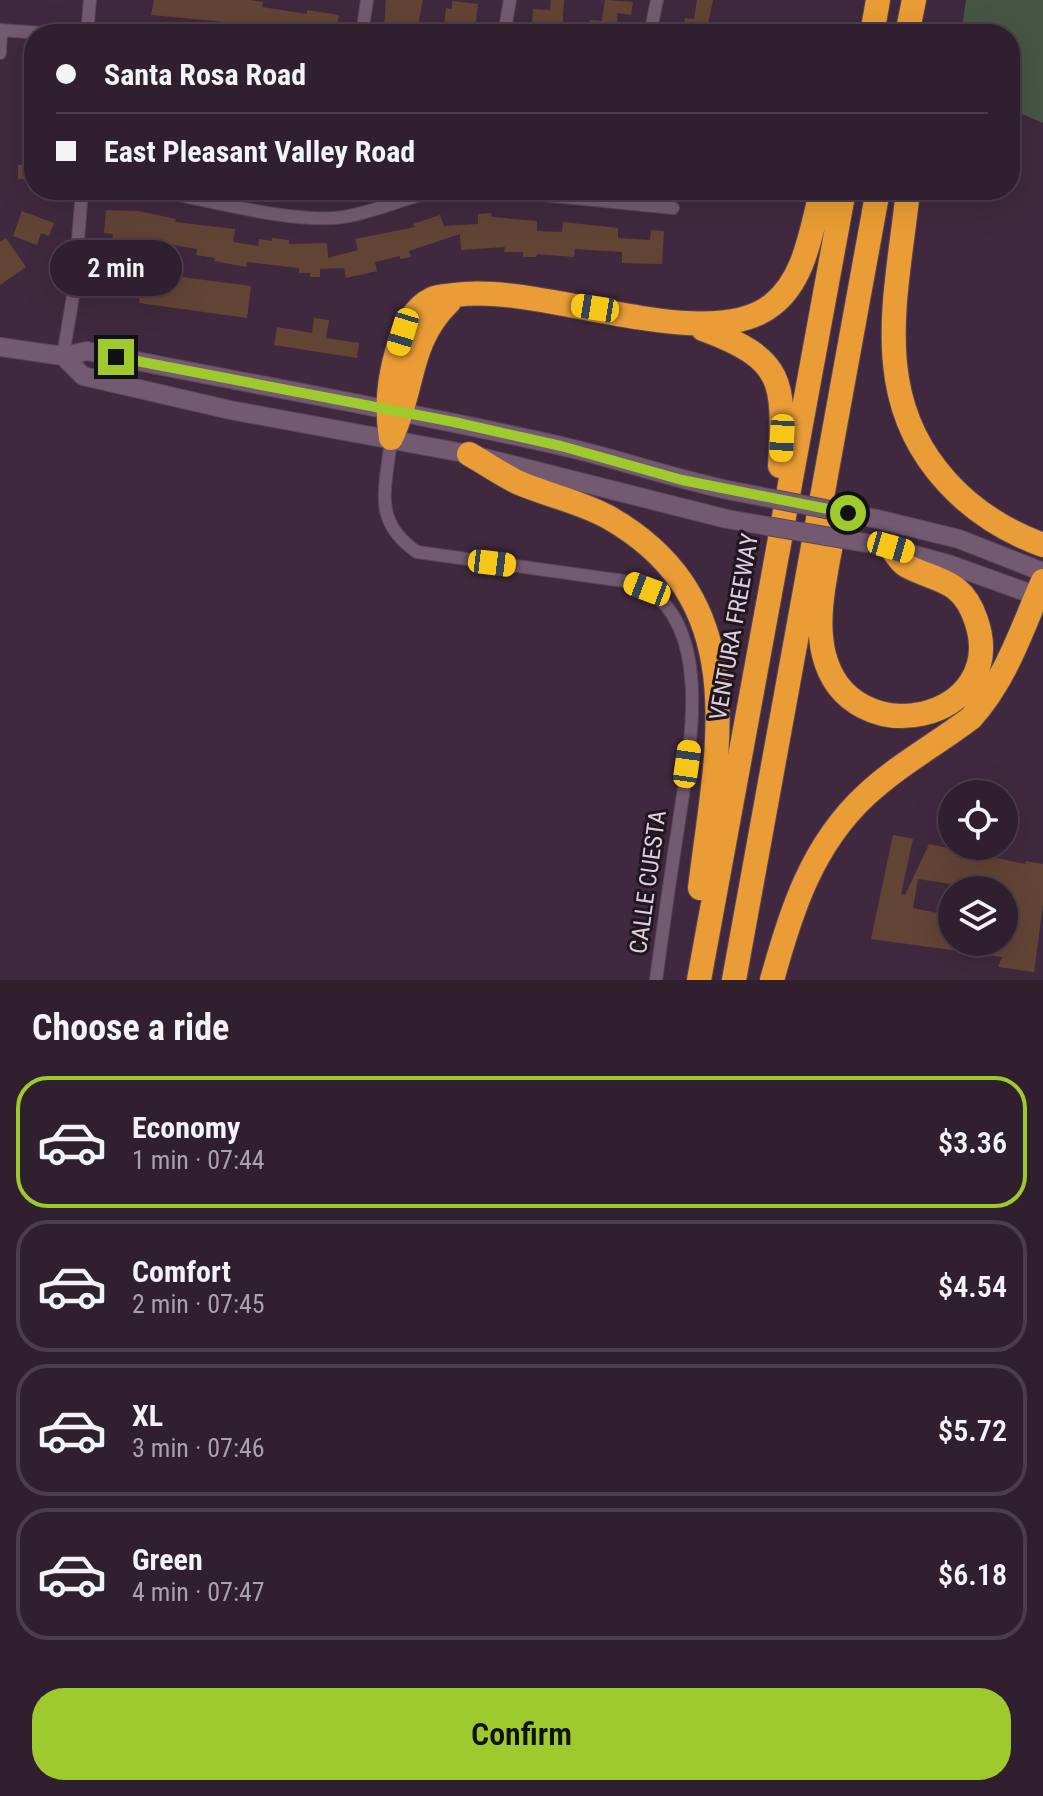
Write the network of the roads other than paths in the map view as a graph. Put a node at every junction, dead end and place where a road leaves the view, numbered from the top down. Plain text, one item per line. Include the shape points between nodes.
1 (90, 0) edge
2 (367, 0) edge
3 (510, 0) edge
4 (657, 0) edge
5 (878, 0) edge
6 (914, 0) edge
7 (926, 0) edge
8 (88, 24) edge
9 (363, 24) edge
10 (506, 24) edge
11 (652, 24) edge
12 (874, 24) edge
13 (909, 24) edge
14 (924, 24) edge
15 (0, 30) edge
16 (24, 32) edge
17 (0, 53) edge
18 (81, 200) edge
19 (210, 200) edge
20 (408, 200) edge
21 (635, 200) edge
22 (819, 200) edge
23 (842, 200) edge
24 (876, 200) edge
25 (907, 200) edge
26 (673, 208) dead end
27 (687, 324) junction
28 (0, 347) edge
29 (63, 356) junction
30 (848, 358) junction
31 (395, 411) junction
32 (391, 438) junction
33 (469, 454) junction
34 (1043, 545) edge
35 (881, 546) junction
36 (1043, 572) edge
37 (770, 580) junction
38 (1041, 591) edge
39 (656, 980) edge
40 (696, 980) edge
41 (734, 980) edge
42 (772, 980) edge

1 - 8 street
2 - 9 street
3 - 10 street
4 - 11 street
5 - 12 highway
6 - 13 highway
7 - 14 highway
15 - 16 street
15 - 17 street
18 - 29 street
19 - 20 street via 323,218
21 - 26 street
22 - 27 highway via 804,256 785,293 758,314 735,322
23 - 37 highway, VENTURA FREEWAY
24 - 30 highway
25 - 34 highway via 894,338 897,379 916,437 936,469 984,517
27 - 31 highway via 503,293 456,295 429,323
27 - 37 highway via 751,349 767,364 778,387 782,438
28 - 29 main road
29 - 31 main road via 87,351
29 - 32 main road via 83,376 230,410
30 - 35 highway via 839,493 821,629 825,659 838,685 865,708 895,717 924,715 958,698 970,683 978,664 976,621 952,586 904,565
30 - 41 highway
31 - 32 highway
31 - 36 main road, bridge via 959,539
32 - 33 main road
32 - 39 street, CALLE CUESTA via 384,485 387,520 417,552 624,581 647,589 677,626 687,653 693,704
33 - 35 main road, bridge via 727,519
33 - 40 highway via 631,531 669,567 697,608 718,683 720,716
35 - 38 main road
37 - 40 highway, VENTURA FREEWAY
38 - 42 highway via 985,702 868,793 834,830 804,882

